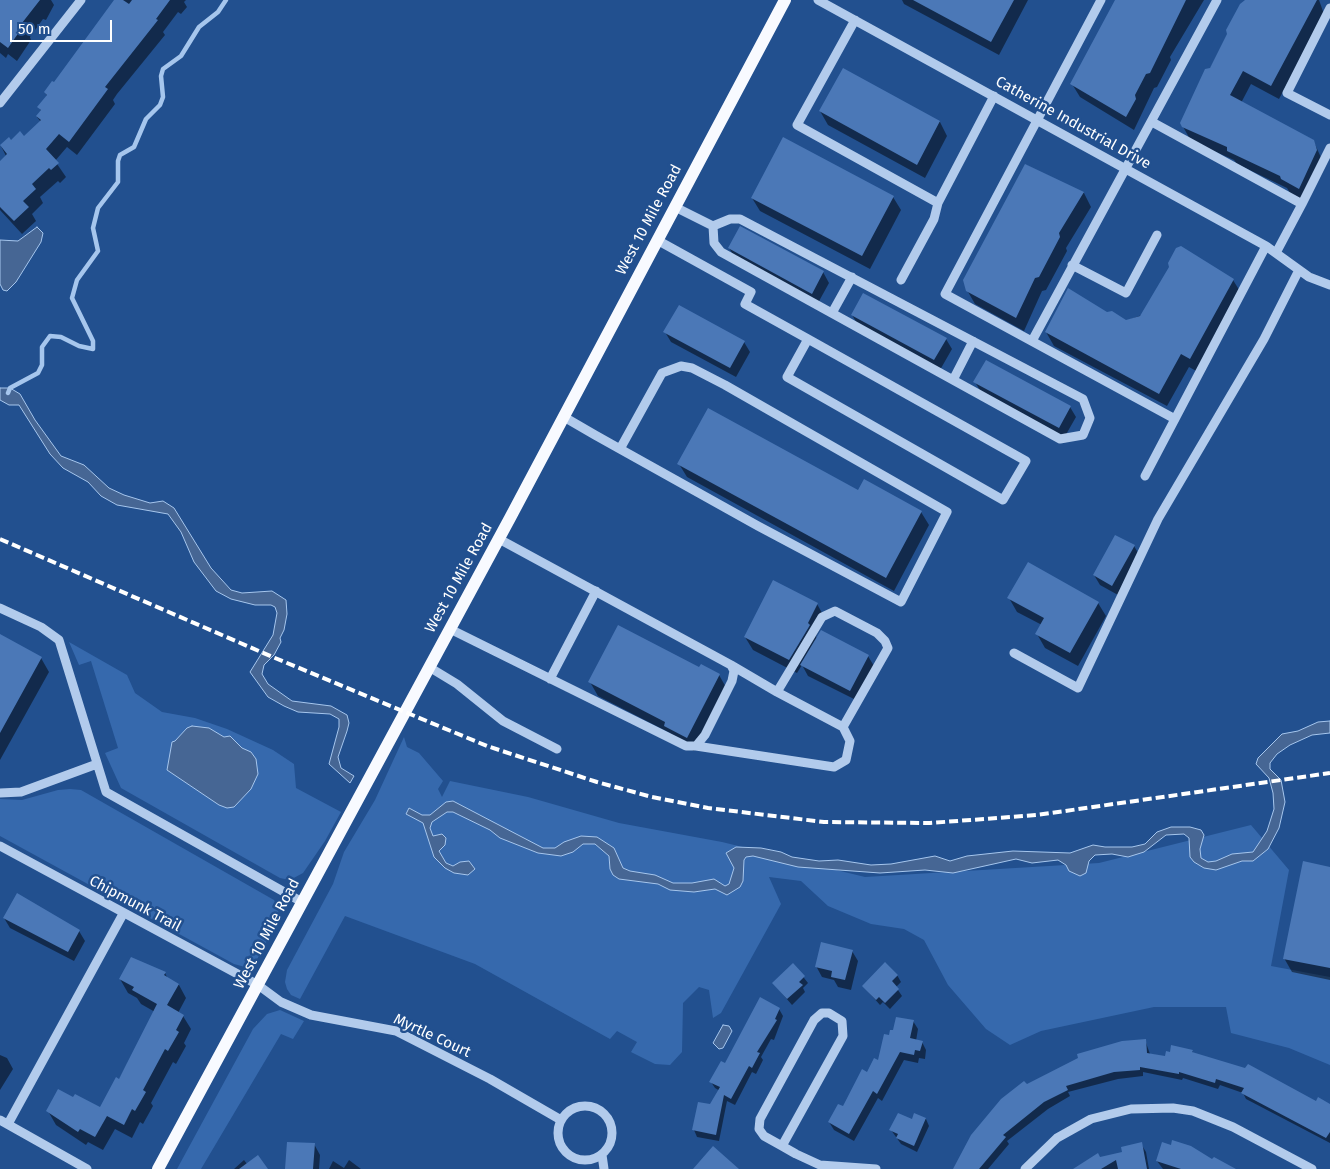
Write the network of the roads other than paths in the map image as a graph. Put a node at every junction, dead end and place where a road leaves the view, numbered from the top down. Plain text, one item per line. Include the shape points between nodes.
1 (81, 0) edge
2 (785, 0) edge
3 (818, 0) edge
4 (1101, 0) edge
5 (1217, 0) edge
6 (1330, 8) edge
7 (855, 20) junction
8 (994, 96) junction
9 (0, 104) edge
10 (1330, 115) edge
11 (1037, 119) junction
12 (1152, 122) junction
13 (1330, 148) edge
14 (1125, 167) junction
15 (938, 203) junction
16 (1302, 204) junction
17 (675, 207) junction
18 (714, 226) junction
19 (1158, 235) dead end
20 (657, 240) junction
21 (1266, 246) junction
22 (1276, 253) junction
23 (1072, 265) junction
24 (1299, 270) junction
25 (852, 277) junction
26 (901, 280) dead end
27 (1330, 285) edge
28 (832, 314) junction
29 (808, 339) junction
30 (973, 341) junction
31 (1032, 341) junction
32 (953, 380) junction
33 (564, 417) junction
34 (1175, 419) junction
35 (620, 449) junction
36 (1145, 476) dead end
37 (499, 539) junction
38 (596, 591) junction
39 (0, 608) edge
40 (450, 629) junction
41 (1014, 653) dead end
42 (731, 665) junction
43 (429, 667) junction
44 (550, 679) junction
45 (777, 692) junction
46 (843, 727) junction
47 (696, 746) junction
48 (557, 749) dead end
49 (97, 764) junction
50 (0, 793) edge
51 (0, 846) edge
52 (302, 902) junction
53 (123, 914) junction
54 (258, 985) junction
55 (561, 1120) junction
56 (4, 1122) edge
57 (782, 1146) junction
58 (602, 1155) junction
59 (87, 1169) edge
60 (158, 1169) edge
61 (604, 1169) edge
62 (876, 1169) edge
63 (1025, 1169) edge
64 (1312, 1169) edge

1 - 9 street
2 - 17 main road, West 10 Mile Road
3 - 7 street, Catherine Industrial Drive
4 - 11 street
5 - 12 street
6 - 10 street via 1287,93
7 - 8 street, Catherine Industrial Drive
7 - 15 street via 797,125
8 - 11 street, Catherine Industrial Drive
8 - 15 street
11 - 14 street, Catherine Industrial Drive
11 - 31 street via 945,294
12 - 14 street
12 - 16 street
13 - 16 street
14 - 21 street, Catherine Industrial Drive
14 - 23 street
15 - 26 street via 934,219
16 - 22 street
17 - 18 street
17 - 20 main road, West 10 Mile Road
18 - 25 street via 730,218 740,219
18 - 28 street via 714,243 721,252
19 - 23 street via 1126,293
20 - 29 street via 752,292 745,304
20 - 33 main road, West 10 Mile Road
21 - 22 street, Catherine Industrial Drive
21 - 34 street
22 - 24 street, Catherine Industrial Drive
23 - 31 street
24 - 27 street, Catherine Industrial Drive via 1309,278
24 - 41 street via 1264,338 1158,519 1078,688
25 - 28 street
25 - 30 street
28 - 32 street
29 - 29 street via 1026,461 1003,500 786,377
30 - 32 street
30 - 32 street via 1083,399 1090,418 1083,434 1060,439
31 - 34 street
33 - 35 street
33 - 37 main road, West 10 Mile Road
34 - 36 street
35 - 35 street via 900,602 947,512 692,368 681,366 662,373
37 - 38 street
37 - 40 main road, West 10 Mile Road
38 - 42 street
38 - 44 street
39 - 49 street via 41,627 59,640
40 - 43 main road, West 10 Mile Road
40 - 44 street
42 - 45 street
42 - 47 street via 734,671 732,682 705,736
43 - 48 street via 458,684 504,721
43 - 52 main road, West 10 Mile Road
44 - 47 street via 686,746
45 - 46 street
45 - 46 street via 822,617 835,611 877,633 888,648
46 - 47 street via 850,741 846,760 834,767
49 - 50 street via 21,792
49 - 52 street via 106,792
51 - 53 street, Chipmunk Trail
52 - 54 main road, West 10 Mile Road
53 - 54 street, Chipmunk Trail
53 - 56 street
54 - 55 street, Myrtle Court via 281,1002 311,1014 396,1031
54 - 60 main road, West 10 Mile Road
55 - 58 street via 558,1140 571,1157 581,1161
55 - 58 street via 568,1111 578,1107 599,1109 606,1116 612,1132
56 - 59 street
57 - 57 street via 842,1036 842,1021 832,1013 822,1014 814,1020 760,1119 761,1133
57 - 62 street via 820,1165
58 - 61 street
63 - 64 street via 1057,1138 1091,1119 1131,1109 1174,1108 1193,1111 1233,1126

